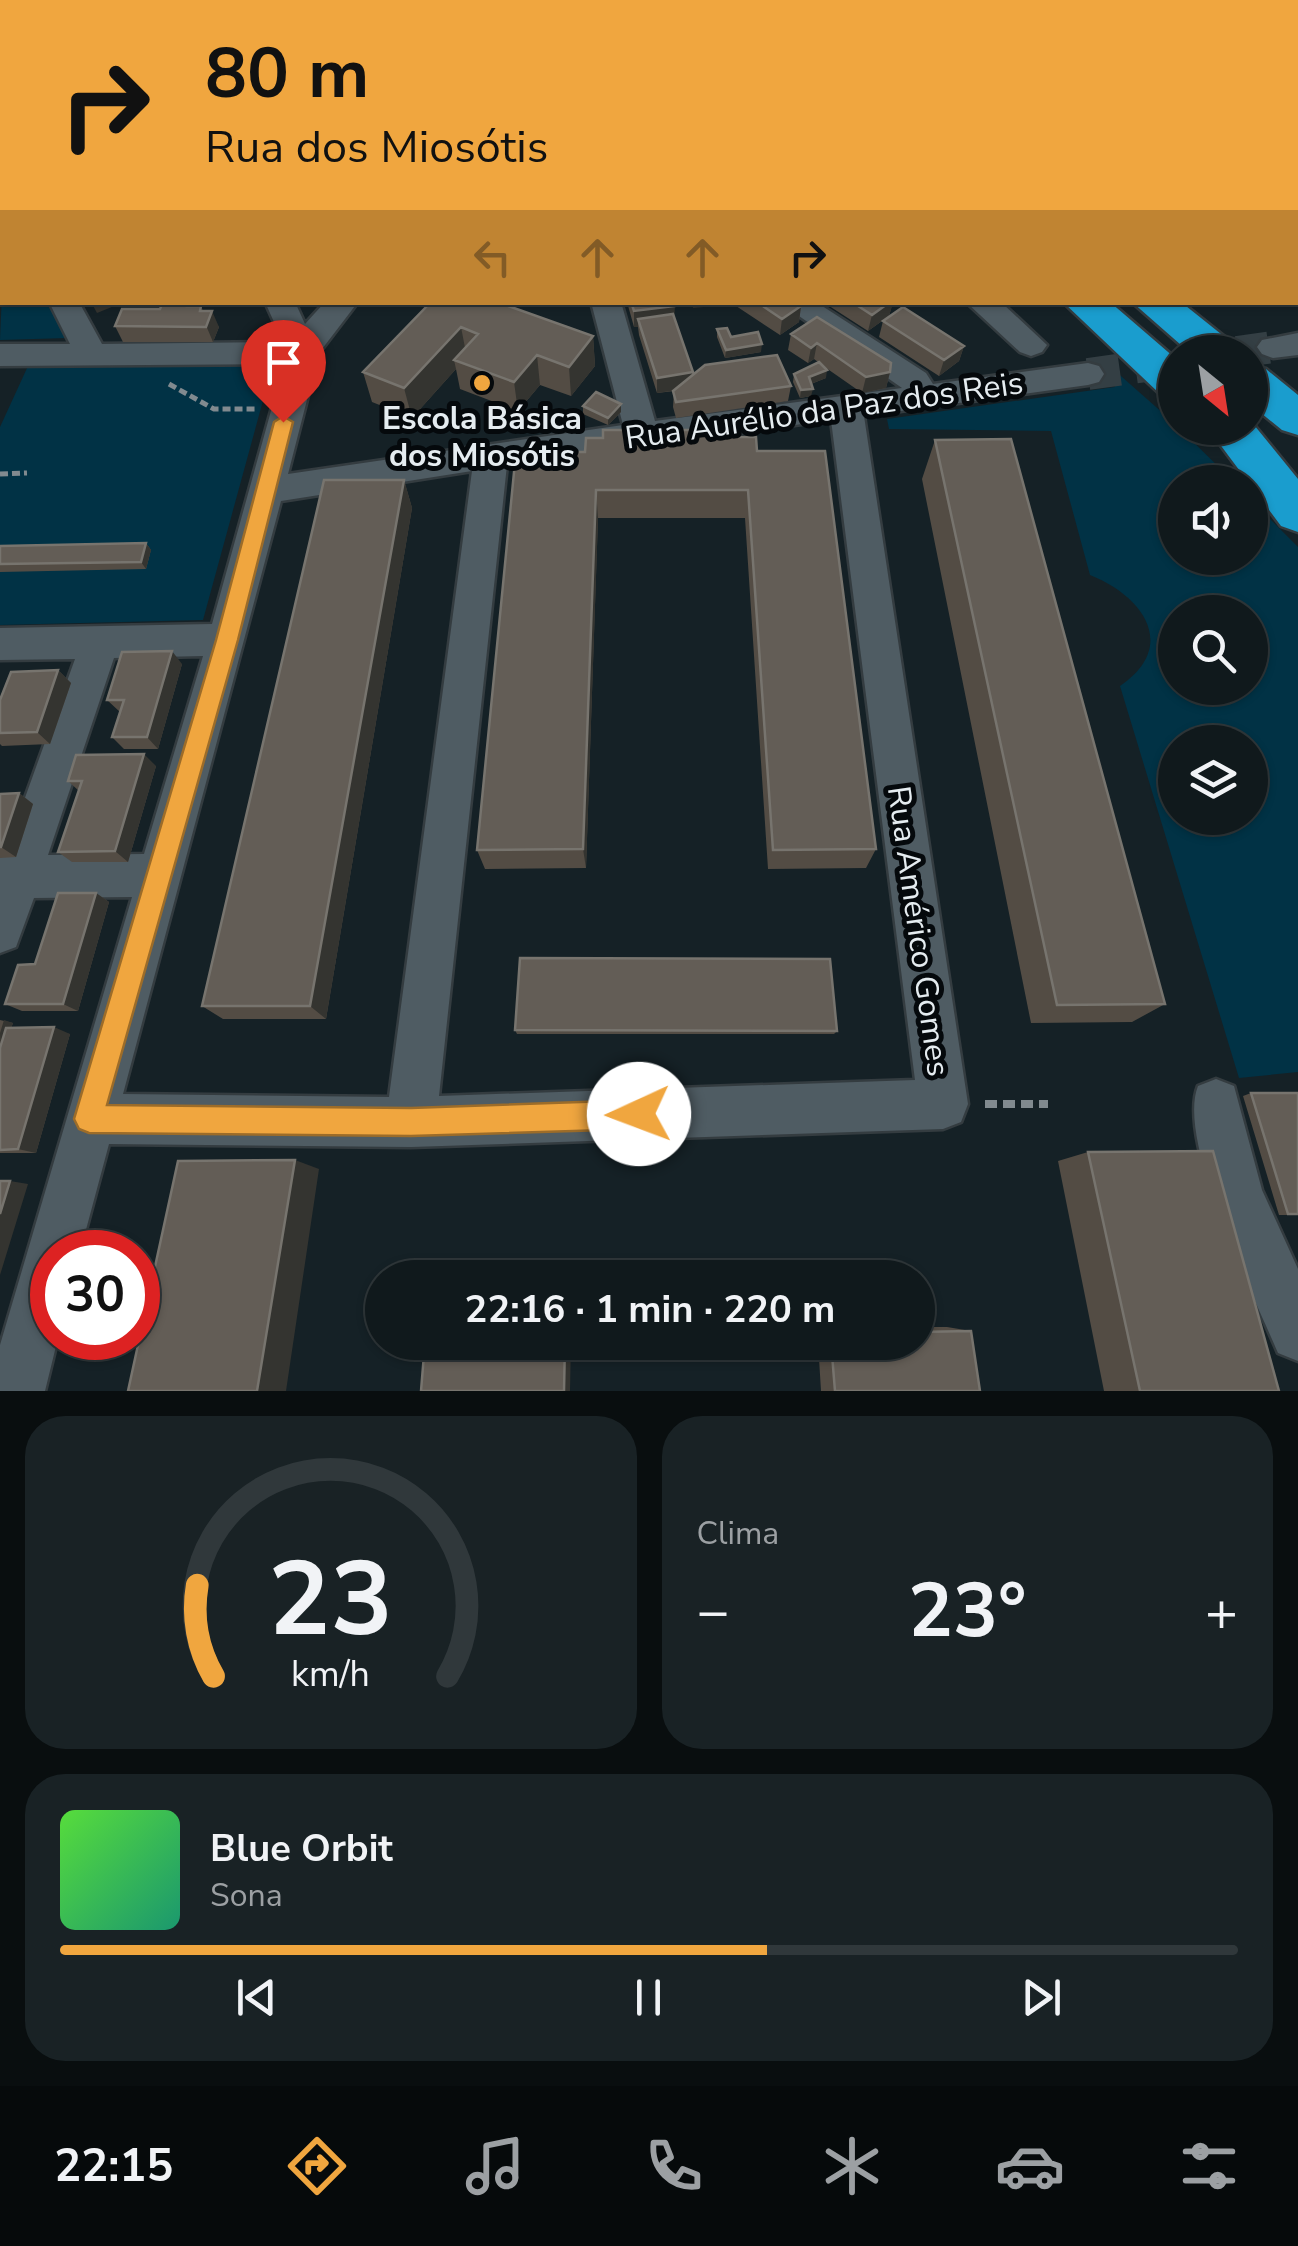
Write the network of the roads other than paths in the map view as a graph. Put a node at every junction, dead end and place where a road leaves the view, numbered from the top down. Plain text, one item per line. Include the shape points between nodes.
1 (66, 305) edge
2 (281, 305) edge
3 (341, 305) edge
4 (607, 305) edge
5 (799, 305) edge
6 (985, 305) edge
7 (1087, 305) edge
8 (1158, 305) edge
9 (1195, 335) edge
10 (1031, 345) dead end
11 (303, 353) junction
12 (0, 354) edge
13 (81, 355) junction
14 (1274, 357) edge
15 (1158, 367) edge
16 (1088, 374) tunnel mouth
17 (923, 397) junction
18 (846, 408) junction
19 (1298, 419) edge
20 (642, 435) junction
21 (1243, 445) edge
22 (1249, 445) edge
23 (491, 455) junction
24 (1298, 486) edge
25 (264, 491) junction
26 (1298, 514) edge
27 (227, 640) junction
28 (100, 642) junction
29 (0, 644) edge
30 (160, 875) junction
31 (10, 877) edge
32 (0, 931) edge
33 (1216, 1104) dead end
34 (89, 1119) junction
35 (411, 1122) junction
36 (59, 1230) edge
37 (1298, 1333) edge
38 (30, 1339) edge
39 (16, 1391) edge

1 - 13 street via 87,341
2 - 11 street
3 - 11 street
4 - 20 street
5 - 17 street via 915,381
6 - 10 street
7 - 15 highway
8 - 9 highway
11 - 13 street
11 - 25 street
12 - 13 street
14 - 19 highway
16 - 17 street, Rua Aurélio da Paz dos Reis
17 - 18 street, Rua Aurélio da Paz dos Reis
18 - 20 street, Rua Aurélio da Paz dos Reis
18 - 35 street, Rua Américo Gomes via 944,1104
20 - 23 street, Rua Aurélio da Paz dos Reis
21 - 26 highway
22 - 24 highway
23 - 25 street, Rua Aurélio da Paz dos Reis
23 - 35 street
25 - 27 street
27 - 28 street
27 - 30 street
28 - 29 street
28 - 31 street
30 - 31 street
30 - 34 street
31 - 32 street
33 - 37 street via 1237,1193
34 - 35 street
34 - 36 street
38 - 39 street

